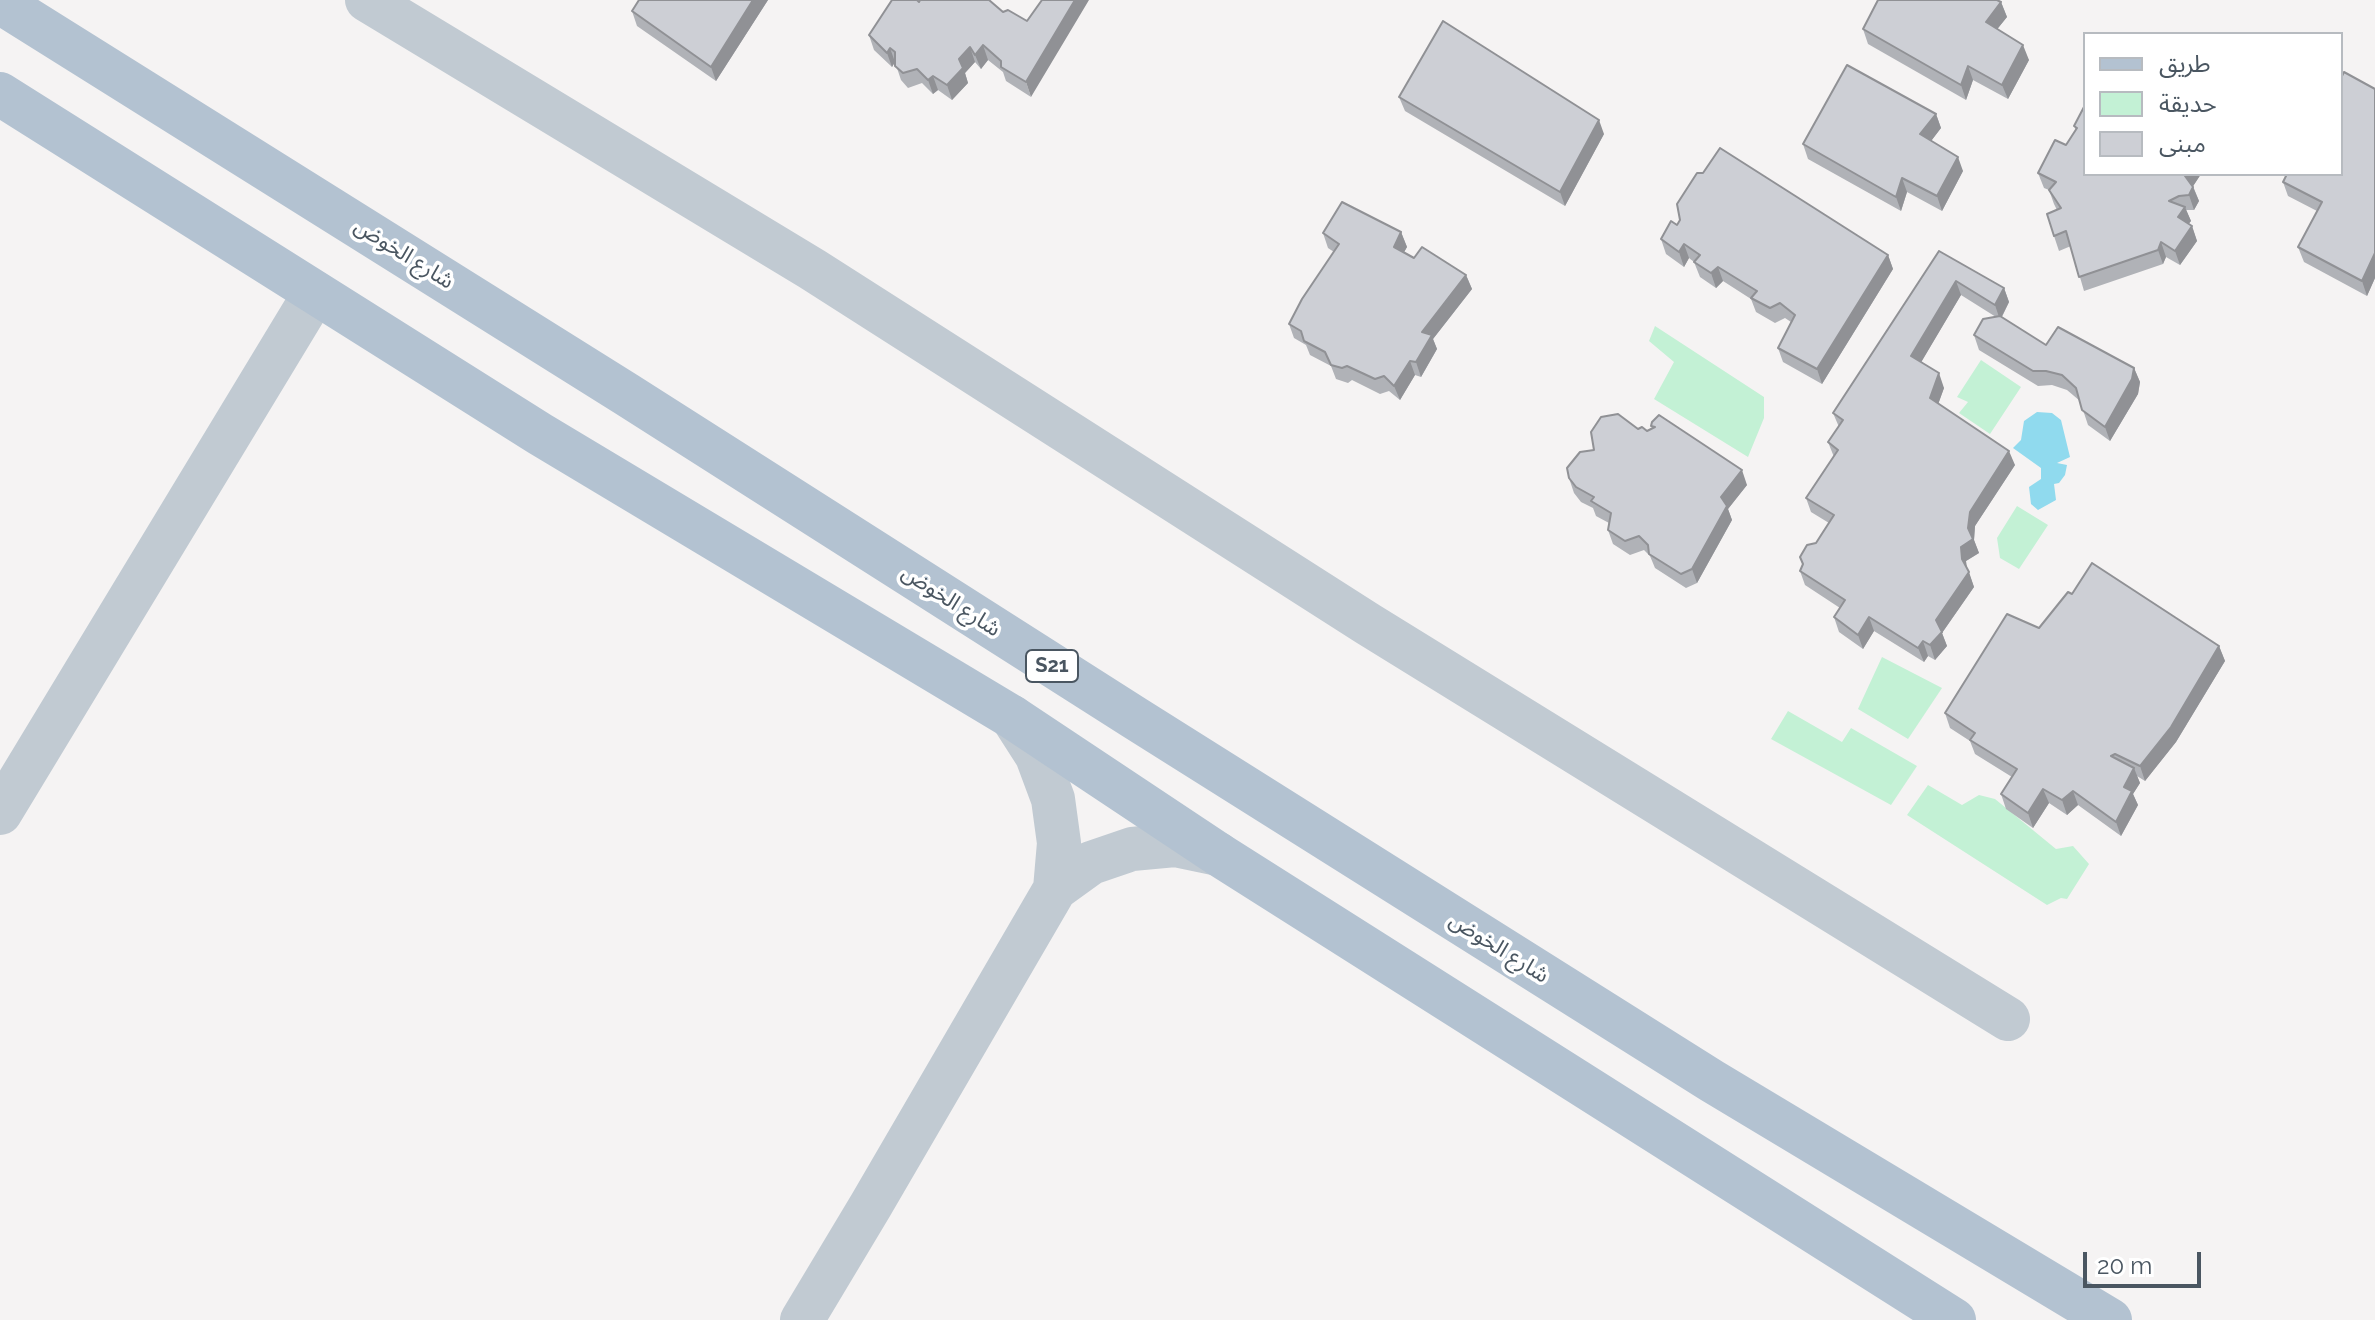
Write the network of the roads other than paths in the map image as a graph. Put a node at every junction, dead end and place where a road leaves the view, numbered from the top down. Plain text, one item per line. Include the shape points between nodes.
1 (367, 0) edge
2 (0, 2) edge
3 (0, 94) edge
4 (315, 293) junction
5 (1012, 717) junction
6 (0, 813) edge
7 (1218, 854) junction
8 (1055, 889) junction
9 (2008, 1019) dead end
10 (802, 1320) edge
11 (1954, 1320) edge
12 (2110, 1320) edge

1 - 9 street via 812,269 1368,624
2 - 12 main road, شارع الخوض / S21 via 1712,1081
3 - 4 main road
4 - 5 main road
4 - 6 street
5 - 7 main road
5 - 8 street via 1037,756 1053,799 1059,843
7 - 8 street via 1175,845 1132,849 1091,863
7 - 11 main road
8 - 10 street

